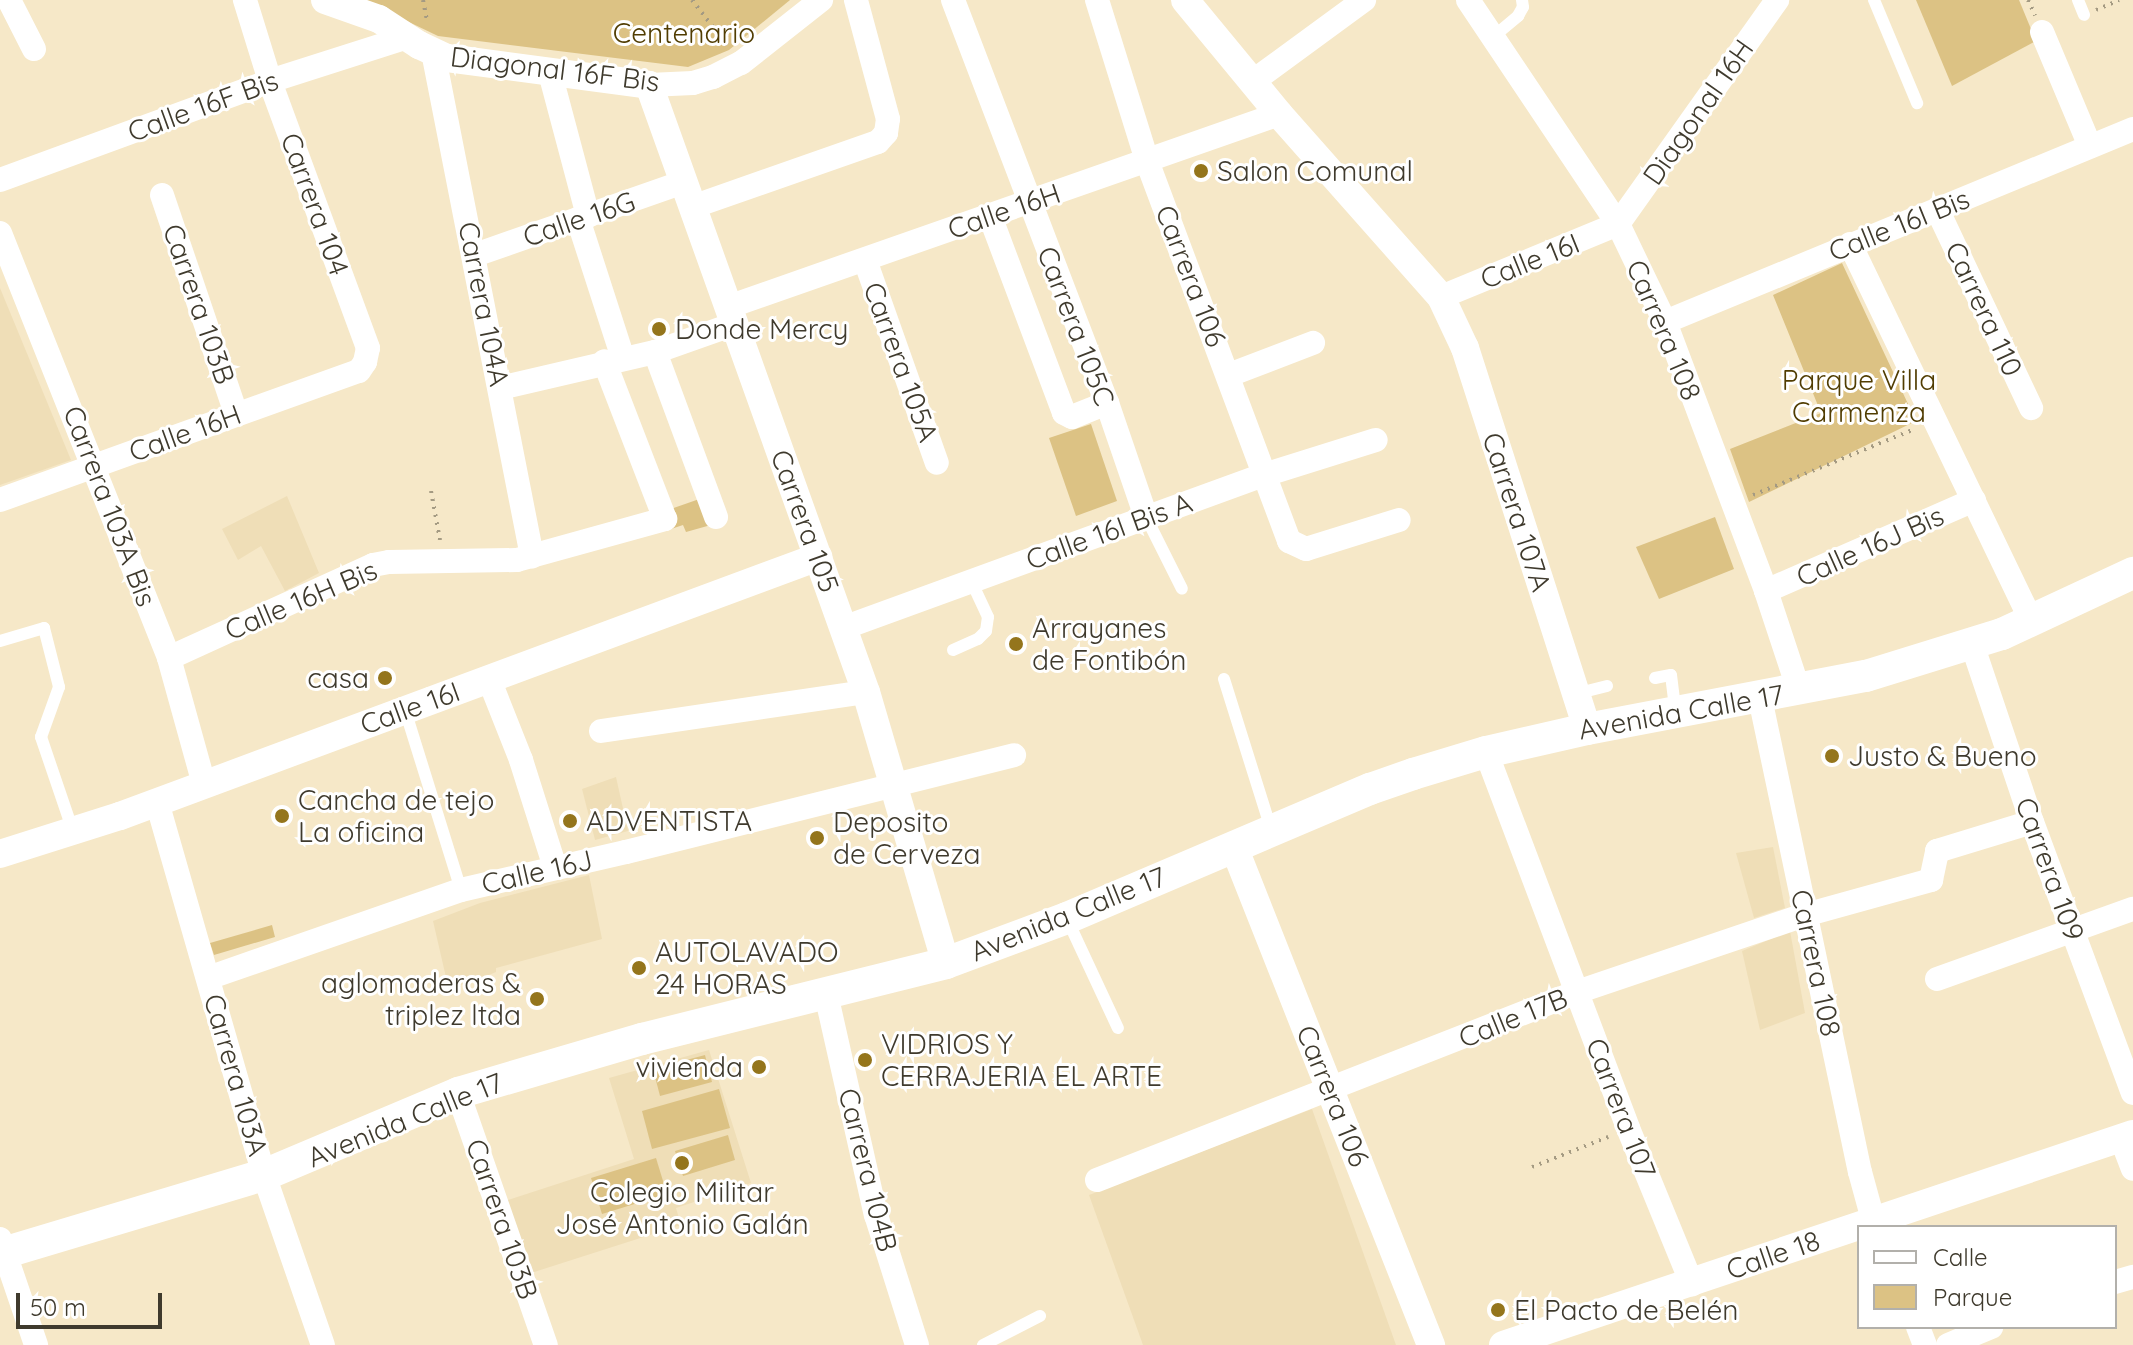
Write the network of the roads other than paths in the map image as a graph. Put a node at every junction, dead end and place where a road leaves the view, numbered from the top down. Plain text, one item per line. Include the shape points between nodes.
1 (9, 0) edge
2 (245, 0) edge
3 (325, 0) edge
4 (821, 0) edge
5 (856, 0) edge
6 (953, 0) edge
7 (1097, 0) edge
8 (1185, 0) edge
9 (1364, 0) edge
10 (1468, 0) edge
11 (1522, 0) edge
12 (1777, 0) edge
13 (1874, 0) edge
14 (2078, 0) edge
15 (2084, 15) dead end
16 (2042, 32) dead end
17 (408, 37) junction
18 (1493, 37) junction
19 (34, 49) dead end
20 (433, 52) junction
21 (550, 73) junction
22 (270, 81) junction
23 (1252, 82) junction
24 (649, 85) junction
25 (1917, 103) dead end
26 (1279, 114) junction
27 (2133, 129) edge
28 (2090, 146) junction
29 (1147, 161) junction
30 (0, 180) edge
31 (162, 195) dead end
32 (688, 195) junction
33 (1029, 202) junction
34 (1938, 211) junction
35 (990, 216) junction
36 (583, 217) junction
37 (1618, 224) junction
38 (0, 233) edge
39 (1850, 244) junction
40 (475, 255) junction
41 (865, 260) junction
42 (1441, 297) junction
43 (731, 315) junction
44 (1665, 322) junction
45 (1313, 343) dead end
46 (655, 352) junction
47 (614, 360) junction
48 (365, 362) joint
49 (1229, 375) junction
50 (500, 388) junction
51 (1107, 403) junction
52 (2031, 408) dead end
53 (236, 413) junction
54 (1376, 440) dead end
55 (937, 463) dead end
56 (95, 466) junction
57 (1264, 475) junction
58 (0, 500) edge
59 (1974, 500) junction
60 (716, 517) dead end
61 (1146, 517) junction
62 (1399, 520) dead end
63 (532, 556) junction
64 (818, 557) junction
65 (2133, 573) edge
66 (971, 581) junction
67 (1182, 589) dead end
68 (1766, 591) junction
69 (2032, 622) junction
70 (843, 628) junction
71 (0, 641) edge
72 (1972, 644) junction
73 (953, 650) dead end
74 (169, 658) junction
75 (1655, 678) dead end
76 (489, 679) junction
77 (1224, 679) dead end
78 (1607, 686) dead end
79 (1799, 691) junction
80 (866, 692) junction
81 (1575, 694) junction
82 (1760, 698) junction
83 (405, 710) junction
84 (1675, 713) junction
85 (1587, 729) junction
86 (601, 731) dead end
87 (1486, 752) junction
88 (1014, 755) dead end
89 (204, 784) junction
90 (894, 787) junction
91 (157, 802) junction
92 (2032, 822) junction
93 (73, 831) junction
94 (1271, 831) junction
95 (1234, 847) junction
96 (0, 854) edge
97 (555, 867) junction
98 (461, 890) junction
99 (2133, 909) edge
100 (1805, 915) junction
101 (1067, 918) junction
102 (2072, 931) junction
103 (946, 963) junction
104 (208, 978) junction
105 (1937, 979) dead end
106 (1577, 992) junction
107 (826, 994) junction
108 (1118, 1028) dead end
109 (1331, 1091) junction
110 (458, 1093) junction
111 (2133, 1093) edge
112 (2127, 1136) edge
113 (2133, 1169) edge
114 (264, 1175) junction
115 (1097, 1180) dead end
116 (1874, 1224) edge
117 (1857, 1230) edge
118 (1, 1249) edge
119 (1692, 1284) junction
120 (1040, 1316) dead end
121 (1986, 1329) edge
122 (36, 1345) edge
123 (323, 1345) edge
124 (546, 1345) edge
125 (917, 1345) edge
126 (983, 1345) edge
127 (1431, 1345) edge
128 (1503, 1345) edge
129 (1948, 1345) edge

1 - 19 street
2 - 22 street, Carrera 104
3 - 17 street, Diagonal 16F Bis via 379,19
4 - 24 street, Diagonal 16F Bis via 741,63 693,83
5 - 32 street, Calle 16G via 888,119 886,133 878,142
6 - 33 street, Carrera 105C
7 - 29 street, Carrera 106
8 - 23 street, Carrera 107A
9 - 23 street
10 - 18 street, Carrera 108
11 - 18 lane via 1518,16
12 - 37 street, Diagonal 16H
13 - 25 lane
14 - 15 lane
16 - 28 street
17 - 20 street, Diagonal 16F Bis
17 - 22 street, Calle 16F Bis
18 - 37 street, Carrera 108
20 - 21 street, Diagonal 16F Bis
20 - 40 street, Carrera 104A
21 - 24 street, Diagonal 16F Bis
21 - 36 street
22 - 30 street, Calle 16F Bis
22 - 48 street, Carrera 104 via 368,348
23 - 26 street, Carrera 107A
24 - 32 street, Carrera 105
26 - 29 street, Calle 16H
26 - 42 street, Carrera 107A
27 - 28 street, Calle 16I Bis
28 - 34 street, Calle 16I Bis
29 - 33 street, Calle 16H
29 - 49 street, Carrera 106
31 - 53 street, Carrera 103B
32 - 36 street, Calle 16G
32 - 43 street, Carrera 105
33 - 35 street, Calle 16H
33 - 51 street, Carrera 105C
34 - 39 street, Calle 16I Bis
34 - 52 street, Carrera 110
35 - 41 street, Calle 16H
35 - 51 street, Carrera 105C via 1068,416
36 - 40 street, Calle 16G
36 - 47 street
37 - 42 street, Calle 16I
37 - 44 street, Carrera 108
38 - 56 street, Carrera 103A Bis
39 - 44 street, Calle 16I Bis
39 - 59 street
40 - 50 street, Carrera 104A
41 - 43 street, Calle 16H
41 - 55 street, Carrera 105A
42 - 81 street, Carrera 107A via 1465,348
43 - 46 street, Calle 16H
43 - 64 street, Carrera 105
44 - 68 street, Carrera 108
45 - 49 street
46 - 47 street, Calle 16H
46 - 60 street
47 - 50 street, Calle 16H
47 - 63 street, Calle 16H Bis via 665,519
48 - 53 street, Calle 16H via 359,371
49 - 57 street, Carrera 106
50 - 63 street, Carrera 104A
51 - 61 street, Carrera 105C
53 - 56 street, Calle 16H
54 - 57 street, Calle 16I Bis A
56 - 58 street, Calle 16H
56 - 74 street, Carrera 103A Bis
57 - 61 street, Calle 16I Bis A
57 - 62 street, Carrera 106 via 1289,541 1297,547 1306,549
59 - 68 street, Calle 16J Bis
59 - 69 street
61 - 66 street, Calle 16I Bis A
61 - 67 lane
63 - 74 street, Calle 16H Bis via 373,565
64 - 70 street, Carrera 105
64 - 76 street, Calle 16I
65 - 69 main road, Avenida Calle 17
66 - 70 street, Calle 16I Bis A
66 - 73 lane via 988,617 986,631
68 - 79 street, Carrera 108
69 - 72 main road, Avenida Calle 17
70 - 80 street, Carrera 105
71 - 93 lane via 44,628 59,687 41,737
72 - 79 main road, Avenida Calle 17
72 - 92 street, Carrera 109
74 - 89 street, Carrera 103A Bis
75 - 84 lane via 1671,675
76 - 83 street, Calle 16I
76 - 97 street
77 - 94 lane
78 - 81 lane
79 - 82 main road, Avenida Calle 17
80 - 86 street
80 - 90 street, Carrera 105
81 - 85 street, Carrera 107A
82 - 84 main road, Avenida Calle 17
82 - 100 street, Carrera 108
83 - 89 street, Calle 16I
83 - 98 lane
84 - 85 main road, Avenida Calle 17
85 - 87 main road, Avenida Calle 17
87 - 94 main road, Avenida Calle 17 via 1370,789
87 - 106 street, Carrera 107
88 - 90 street, Calle 16J
89 - 91 street, Calle 16I
90 - 97 street, Calle 16J
90 - 103 street, Carrera 105
91 - 93 street, Calle 16I
91 - 104 street, Carrera 103A
92 - 100 street, Calle 17B via 1937,851 1931,880
92 - 102 street, Carrera 109
93 - 96 street, Calle 16I
94 - 95 main road, Avenida Calle 17
95 - 101 main road, Avenida Calle 17
95 - 109 street, Carrera 106
97 - 98 street, Calle 16J
98 - 104 street, Calle 16J
99 - 102 street
100 - 106 street, Calle 17B
100 - 116 street, Carrera 108
101 - 103 main road, Avenida Calle 17
101 - 108 lane
102 - 105 street
102 - 111 street, Carrera 109
103 - 107 main road, Avenida Calle 17
104 - 114 street, Carrera 103A
106 - 109 street, Calle 17B
106 - 119 street, Carrera 107
107 - 110 main road, Avenida Calle 17 via 642,1039
107 - 125 street, Carrera 104B via 876,1215
109 - 115 street, Calle 17B
109 - 127 street, Carrera 106
110 - 114 main road, Avenida Calle 17
110 - 124 street, Carrera 103B
112 - 113 street
112 - 116 street, Calle 18
114 - 118 main road, Avenida Calle 17
114 - 123 street, Carrera 103A
117 - 119 street, Calle 18
118 - 122 street
119 - 128 street, Calle 18
120 - 126 lane
121 - 129 street

